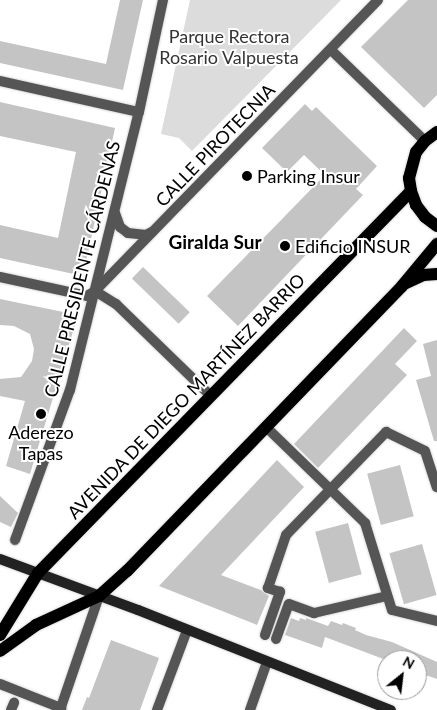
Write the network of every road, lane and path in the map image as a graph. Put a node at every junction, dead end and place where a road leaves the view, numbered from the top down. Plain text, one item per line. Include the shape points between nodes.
1 (163, 0) edge
2 (378, 0) edge
3 (331, 50) junction
4 (0, 81) edge
5 (139, 112) junction
6 (437, 132) edge
7 (425, 141) junction
8 (411, 191) junction
9 (115, 212) junction
10 (437, 226) edge
11 (155, 230) junction
12 (437, 244) edge
13 (437, 274) edge
14 (0, 277) edge
15 (404, 284) junction
16 (96, 291) junction
17 (211, 396) junction
18 (266, 427) junction
19 (437, 487) edge
20 (330, 490) junction
21 (15, 540) dead end
22 (0, 559) edge
23 (38, 573) junction
24 (99, 596) junction
25 (387, 596) junction
26 (437, 621) edge
27 (187, 630) junction
28 (0, 635) edge
29 (265, 635) dead end
30 (276, 639) dead end
31 (0, 651) edge
32 (267, 662) junction
33 (0, 684) edge
34 (61, 709) edge
35 (158, 710) edge
36 (250, 710) edge
37 (391, 710) edge

1 - 5 street, CALLE PRESIDENTE CÁRDENAS
2 - 3 street, CALLE PIROTECNIA
3 - 7 street
3 - 11 street, CALLE PIROTECNIA
4 - 5 street
5 - 9 street, CALLE PRESIDENTE CÁRDENAS
6 - 7 main road
7 - 8 main road via 411,164
8 - 10 main road via 416,205
8 - 17 main road, AVENIDA DE DIEGO MARTÍNEZ BARRIO
9 - 11 street via 120,227 128,233 146,235
9 - 16 street, CALLE PRESIDENTE CÁRDENAS
11 - 16 street, CALLE PIROTECNIA
12 - 15 main road
13 - 15 main road via 424,275
14 - 16 street via 87,296
15 - 18 main road
16 - 17 street via 116,304
16 - 21 street, CALLE PRESIDENTE CÁRDENAS via 70,390
17 - 23 main road, AVENIDA DE DIEGO MARTÍNEZ BARRIO
18 - 20 street
18 - 24 main road
19 - 20 street via 425,451 386,432
20 - 25 street via 364,523
20 - 29 street via 286,535 268,588 280,592
22 - 23 street
23 - 24 street
23 - 28 main road, AVENIDA DE DIEGO MARTÍNEZ BARRIO
24 - 27 street
24 - 31 main road via 36,625
24 - 34 street
25 - 26 street via 392,610
25 - 30 street via 314,613 289,604
27 - 32 street
27 - 35 street
32 - 36 street
32 - 37 street
33 - 34 street

